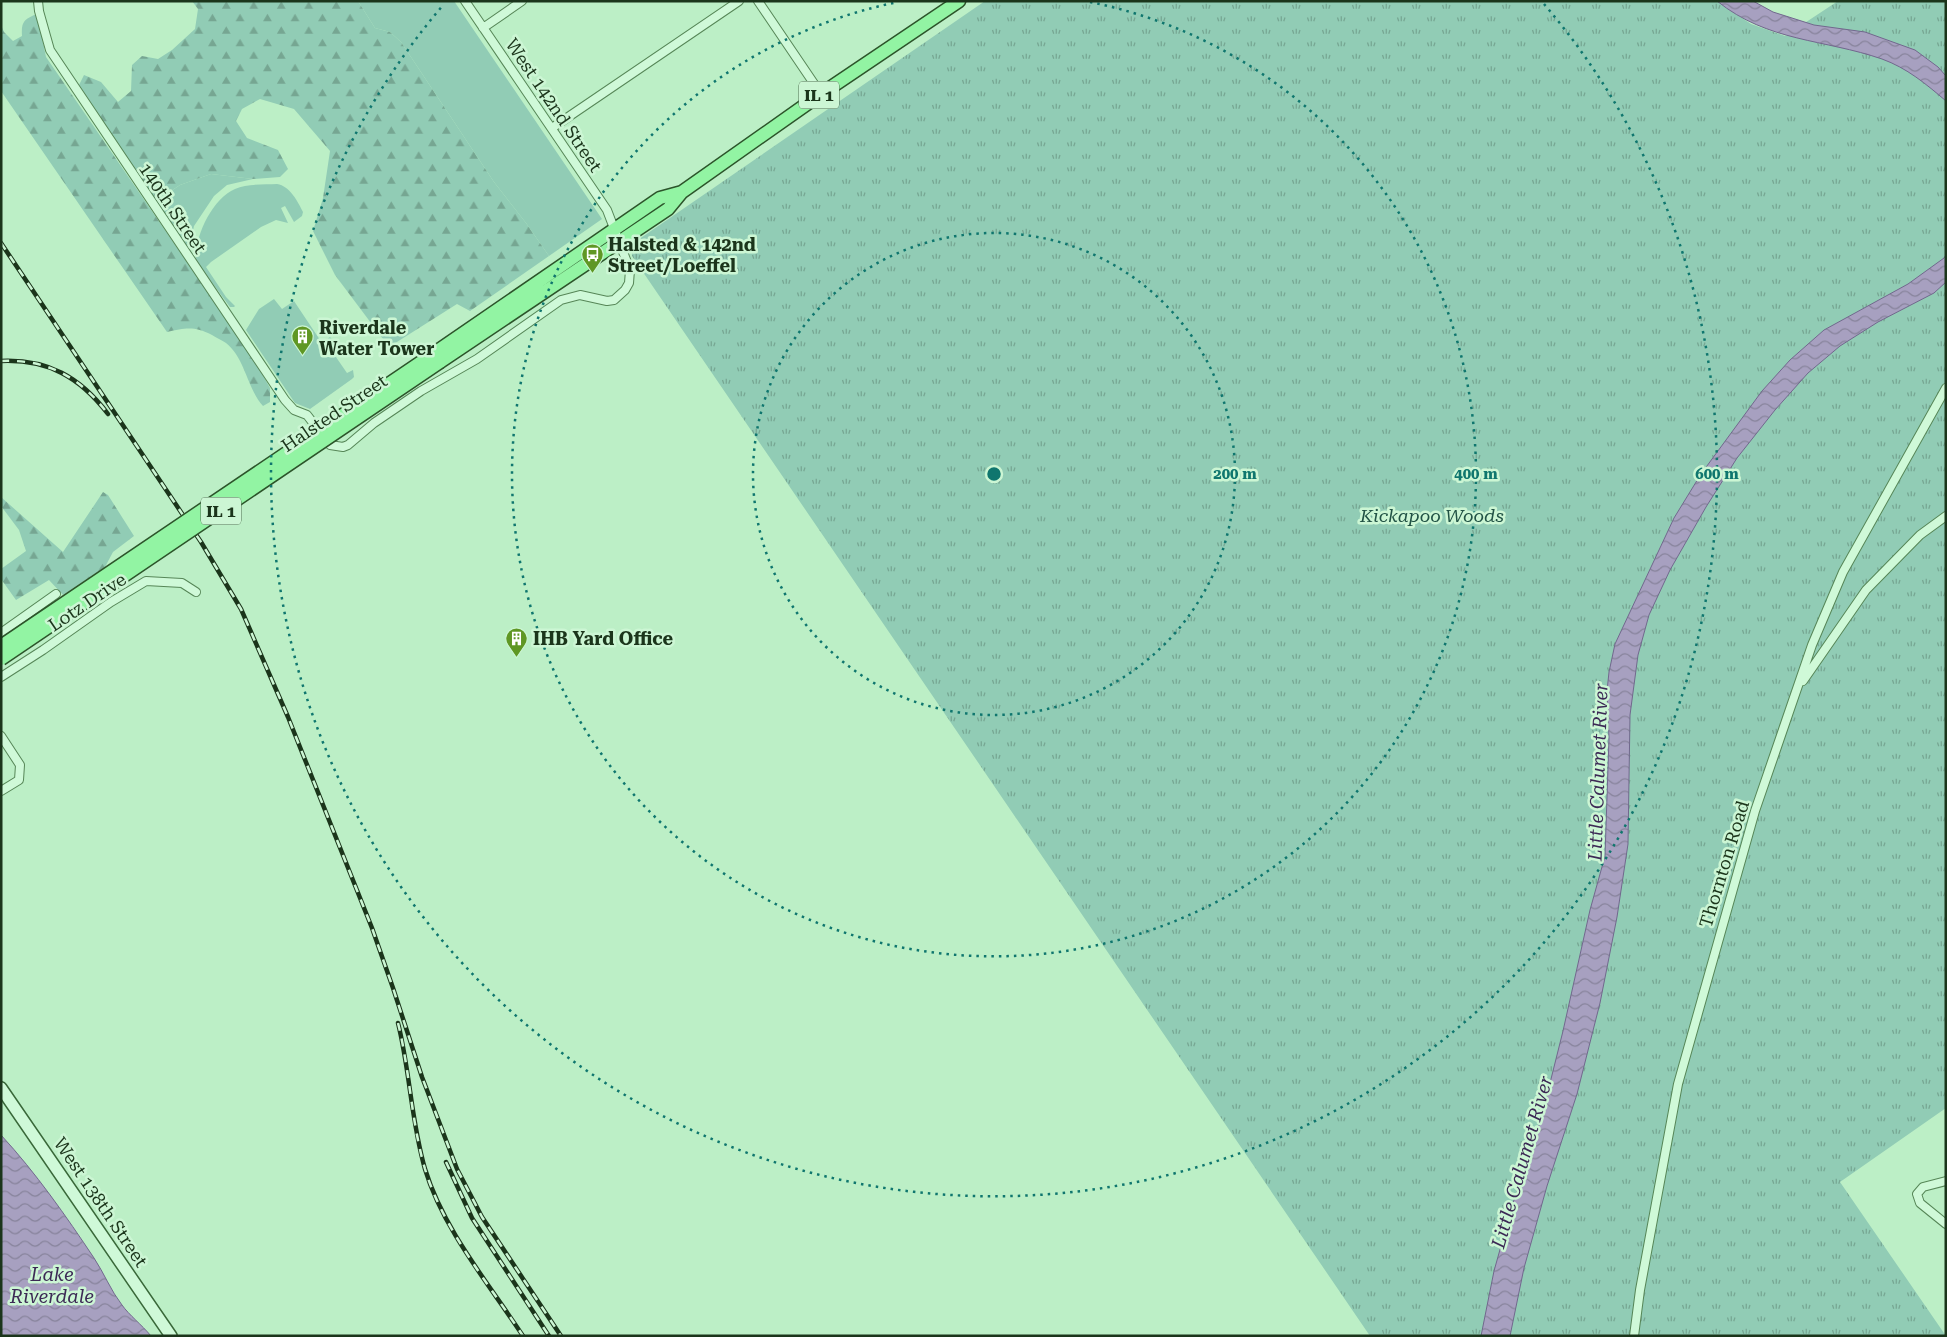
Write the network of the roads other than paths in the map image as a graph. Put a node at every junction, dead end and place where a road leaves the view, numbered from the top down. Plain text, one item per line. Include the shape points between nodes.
1 (38, 1) edge
2 (465, 1) edge
3 (522, 1) edge
4 (739, 1) edge
5 (758, 1) edge
6 (959, 1) edge
7 (483, 28) junction
8 (821, 94) junction
9 (552, 128) junction
10 (682, 192) junction
11 (615, 228) junction
12 (620, 242) junction
13 (436, 358) junction
14 (1946, 388) edge
15 (1946, 516) edge
16 (196, 592) dead end
17 (56, 594) dead end
18 (1, 632) edge
19 (1, 646) edge
20 (1, 660) edge
21 (1, 677) edge
22 (1797, 689) junction
23 (1, 736) edge
24 (1, 791) edge
25 (1, 1088) edge
26 (1946, 1180) edge
27 (1946, 1224) edge
28 (171, 1336) edge
29 (1634, 1336) edge

1 - 12 street, 140th Street via 50,50 285,400 294,410 307,415 330,445 342,448 348,445 374,423 562,300 580,295 614,300 629,283 630,270
2 - 7 street, West 142nd Street
3 - 7 street
4 - 9 street
5 - 8 street
6 - 8 main road, Halsted Street / IL 1
7 - 9 street, West 142nd Street
8 - 10 main road, Halsted Street / IL 1
9 - 11 street, West 142nd Street via 607,210
10 - 11 main road, Halsted Street / IL 1 via 660,198
10 - 12 main road, Halsted Street / IL 1 via 668,209
11 - 12 street, West 142nd Street
11 - 13 main road, Halsted Street / IL 1
12 - 13 main road, Halsted Street / IL 1
13 - 19 main road, Halsted Street / IL 1, bridge
13 - 20 main road, Halsted Street / IL 1, bridge
14 - 22 street, Thornton Road via 1843,572
15 - 22 street via 1920,535 1866,590
16 - 21 street, Lotz Drive via 182,583 146,581
17 - 18 street
22 - 29 street, Thornton Road via 1755,811 1678,1084
23 - 24 street via 20,765 19,780
25 - 28 street, West 138th Street
26 - 27 street via 1923,1187 1917,1194 1920,1203

